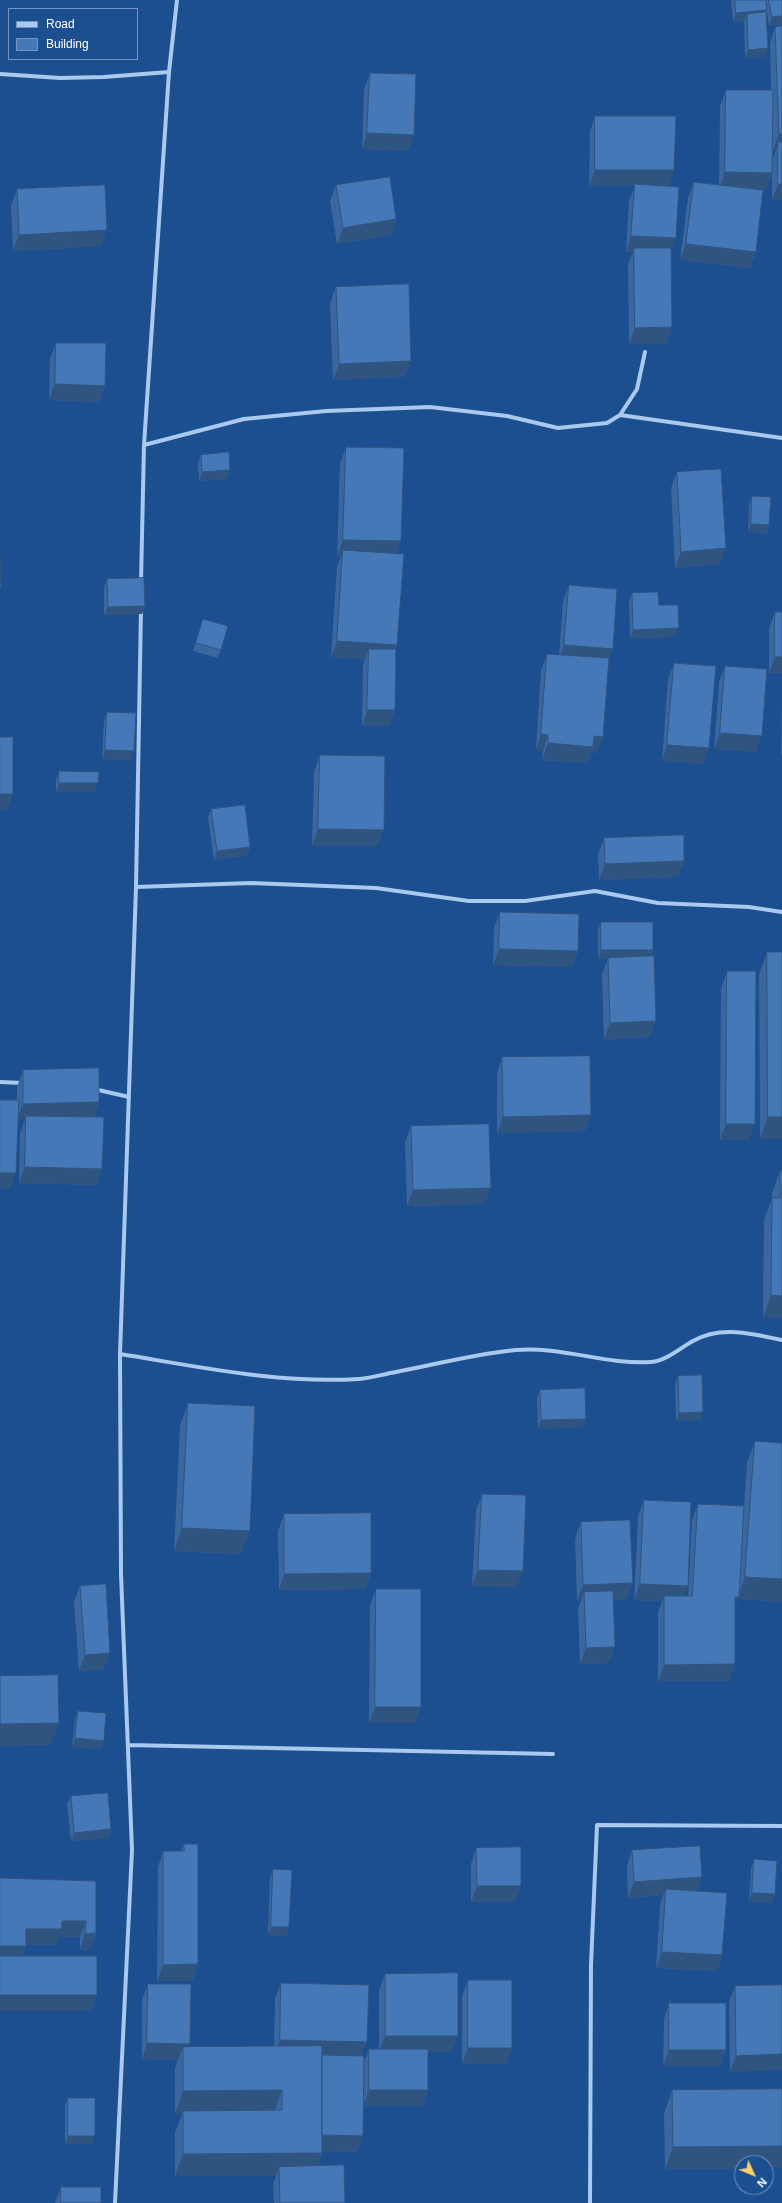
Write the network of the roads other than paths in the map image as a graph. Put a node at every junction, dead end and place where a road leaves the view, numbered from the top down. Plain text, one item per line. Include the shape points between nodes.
1 (177, 0) edge
2 (169, 72) junction
3 (0, 74) edge
4 (645, 352) dead end
5 (620, 415) junction
6 (782, 438) edge
7 (144, 445) junction
8 (141, 588) edge
9 (141, 604) edge
10 (136, 887) junction
11 (782, 912) edge
12 (0, 1082) edge
13 (27, 1083) edge
14 (86, 1087) edge
15 (129, 1097) junction
16 (782, 1340) edge
17 (120, 1354) junction
18 (128, 1745) junction
19 (553, 1754) dead end
20 (782, 1826) edge
21 (115, 2203) edge
22 (590, 2203) edge

1 - 2 street
2 - 3 street via 60,78
2 - 7 street
4 - 5 street via 637,389
5 - 6 street
5 - 7 street via 607,423 558,428 507,416 430,407 326,411 244,419
7 - 8 street
9 - 10 street
10 - 11 street via 251,883 376,888 469,901 525,902 595,891 658,903 749,907
10 - 15 street
12 - 13 street
14 - 15 street
15 - 17 street
16 - 17 street via 733,1331 711,1334 653,1362 624,1362 561,1352 517,1350 361,1379 312,1380 244,1375
17 - 18 street via 121,1574
18 - 19 street
18 - 21 street via 132,1850
20 - 22 street via 597,1825 591,1965

